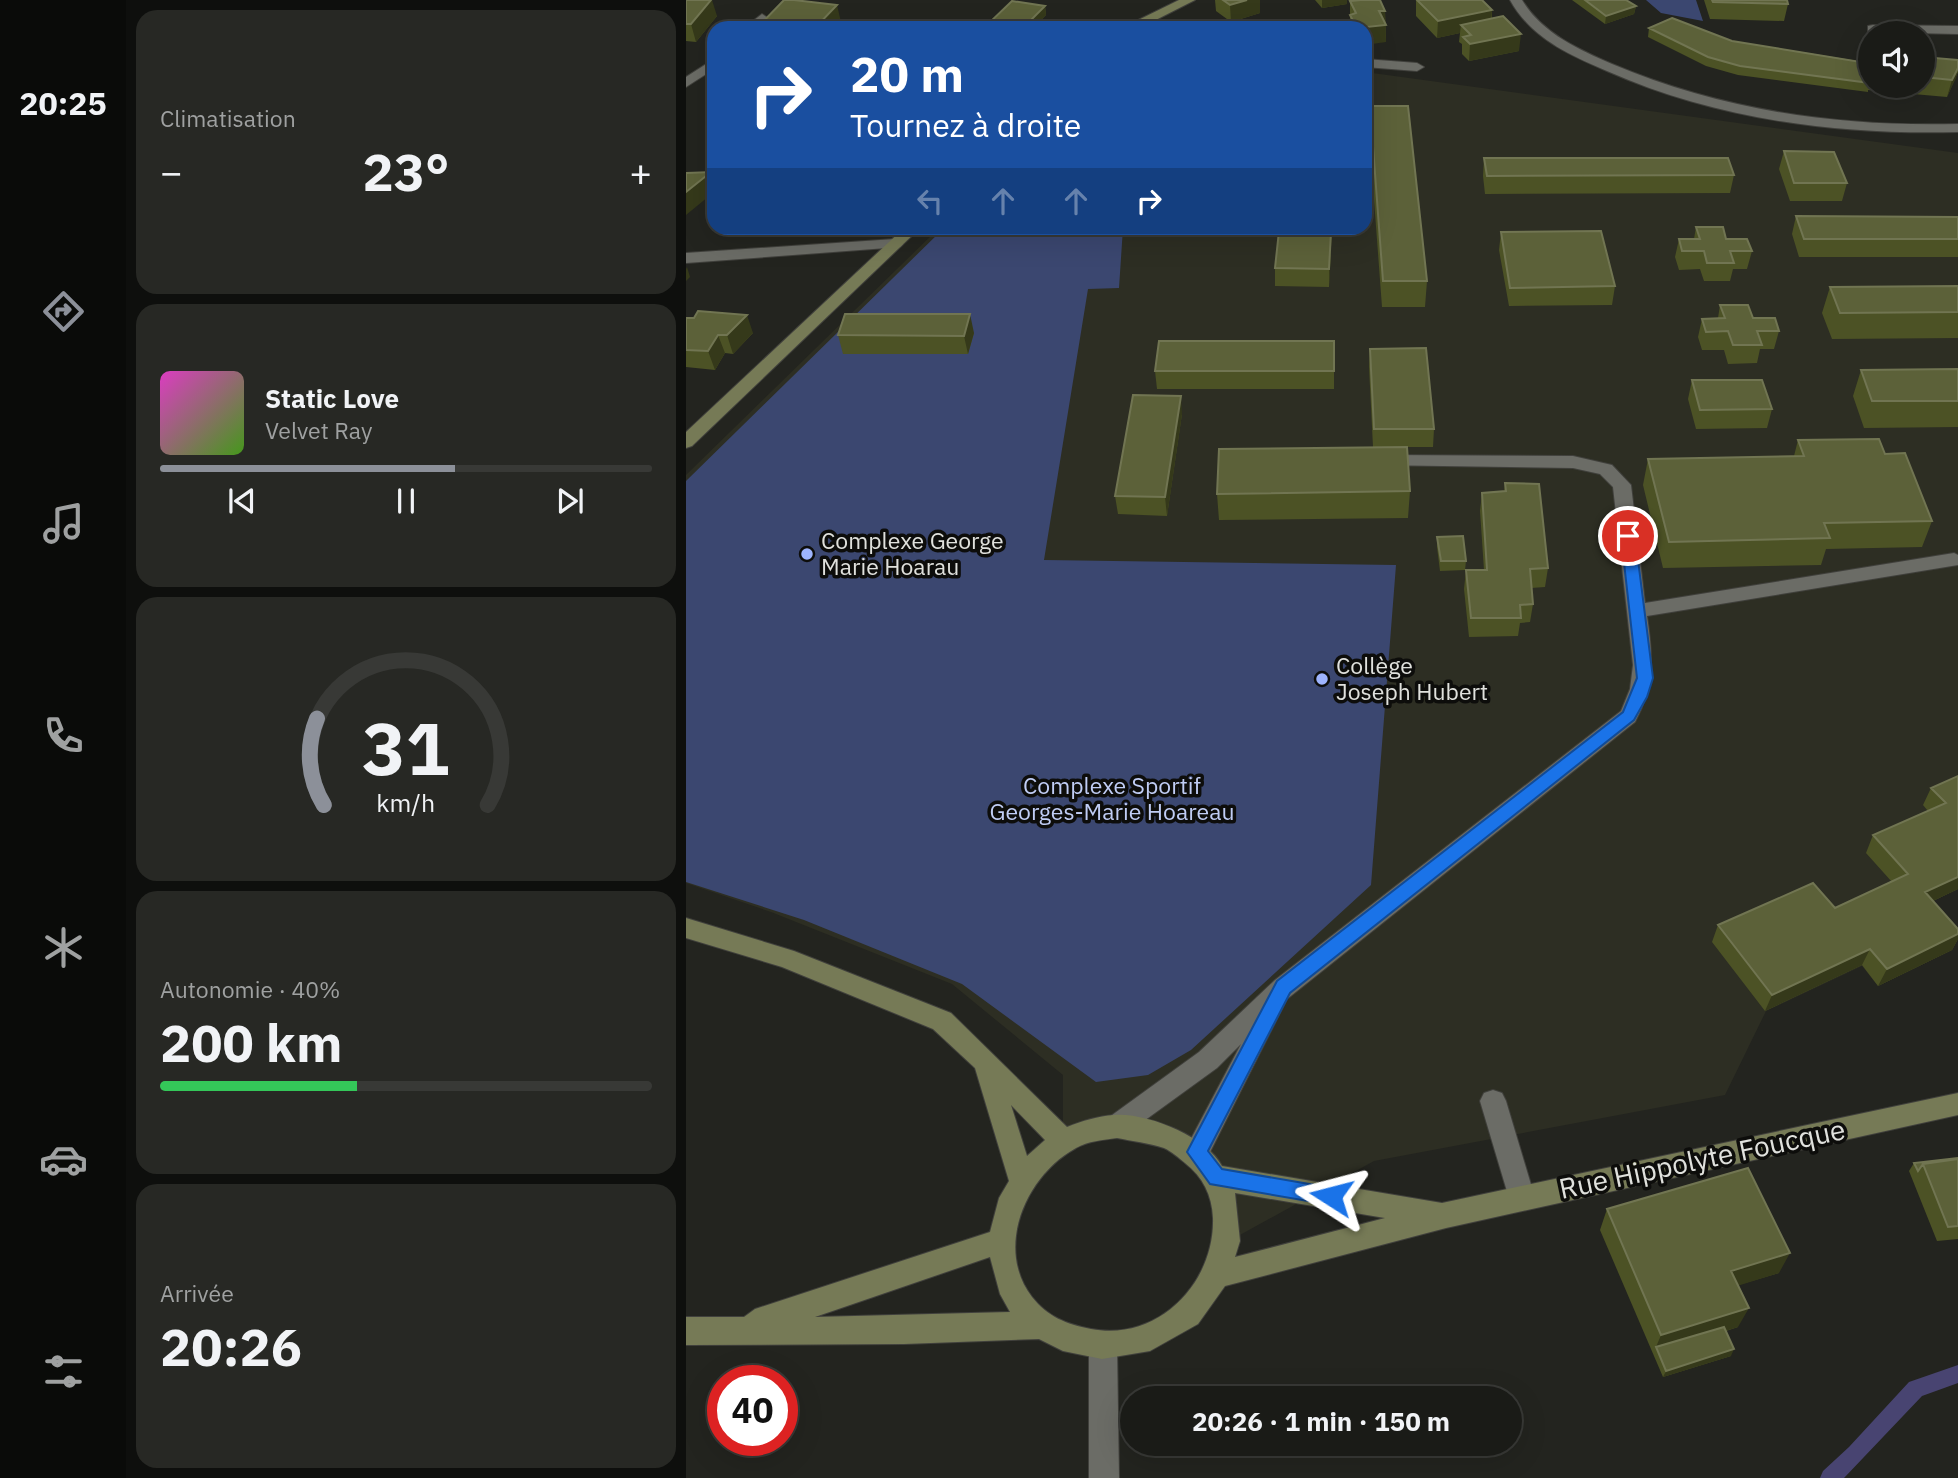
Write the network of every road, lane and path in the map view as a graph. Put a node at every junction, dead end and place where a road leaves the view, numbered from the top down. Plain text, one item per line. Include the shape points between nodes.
1 (1189, 0) edge
2 (1517, 0) edge
3 (762, 18) edge
4 (759, 21) edge
5 (1144, 21) edge
6 (1935, 30) edge
7 (1958, 30) edge
8 (1372, 64) edge
9 (1418, 67) dead end
10 (707, 68) edge
11 (686, 83) edge
12 (1958, 128) edge
13 (905, 235) edge
14 (895, 244) junction
15 (686, 258) edge
16 (686, 442) edge
17 (1357, 461) edge
18 (1955, 561) dead end
19 (1636, 611) junction
20 (686, 928) edge
21 (1283, 987) junction
22 (985, 1062) junction
23 (1493, 1101) dead end
24 (1958, 1104) edge
25 (1117, 1126) junction
26 (1063, 1142) junction
27 (1197, 1152) junction
28 (1217, 1178) junction
29 (1021, 1180) junction
30 (1522, 1198) junction
31 (1446, 1215) junction
32 (1000, 1241) junction
33 (1219, 1274) junction
34 (1040, 1325) junction
35 (736, 1329) junction
36 (686, 1331) edge
37 (1103, 1345) junction
38 (1104, 1478) edge

1 - 5 street
2 - 12 street via 1544,33 1562,46 1618,72 1705,100 1870,127
3 - 4 street
6 - 7 street
8 - 9 street
10 - 11 street
13 - 14 street
14 - 15 street
14 - 16 street
17 - 19 street via 1573,462 1606,469 1622,485
18 - 19 street
19 - 21 street via 1645,678 1628,716
20 - 22 street via 786,958 942,1021
21 - 25 street via 1208,1060
21 - 27 street
22 - 26 street
22 - 29 street
23 - 30 street
24 - 30 street, Rue Hippolyte Foucque
25 - 26 street
25 - 27 street via 1144,1127 1170,1135
26 - 29 street
27 - 28 street
28 - 31 street, Rue Hippolyte Foucque
28 - 33 street via 1228,1208 1229,1241
29 - 32 street via 1006,1210
30 - 31 street, Rue Hippolyte Foucque
31 - 33 street, Rue Hippolyte Foucque
32 - 34 street via 1004,1273 1018,1302
32 - 35 street
33 - 37 street via 1198,1303 1171,1326 1138,1341
34 - 35 street
34 - 37 street via 1069,1340
35 - 36 street
37 - 38 street

